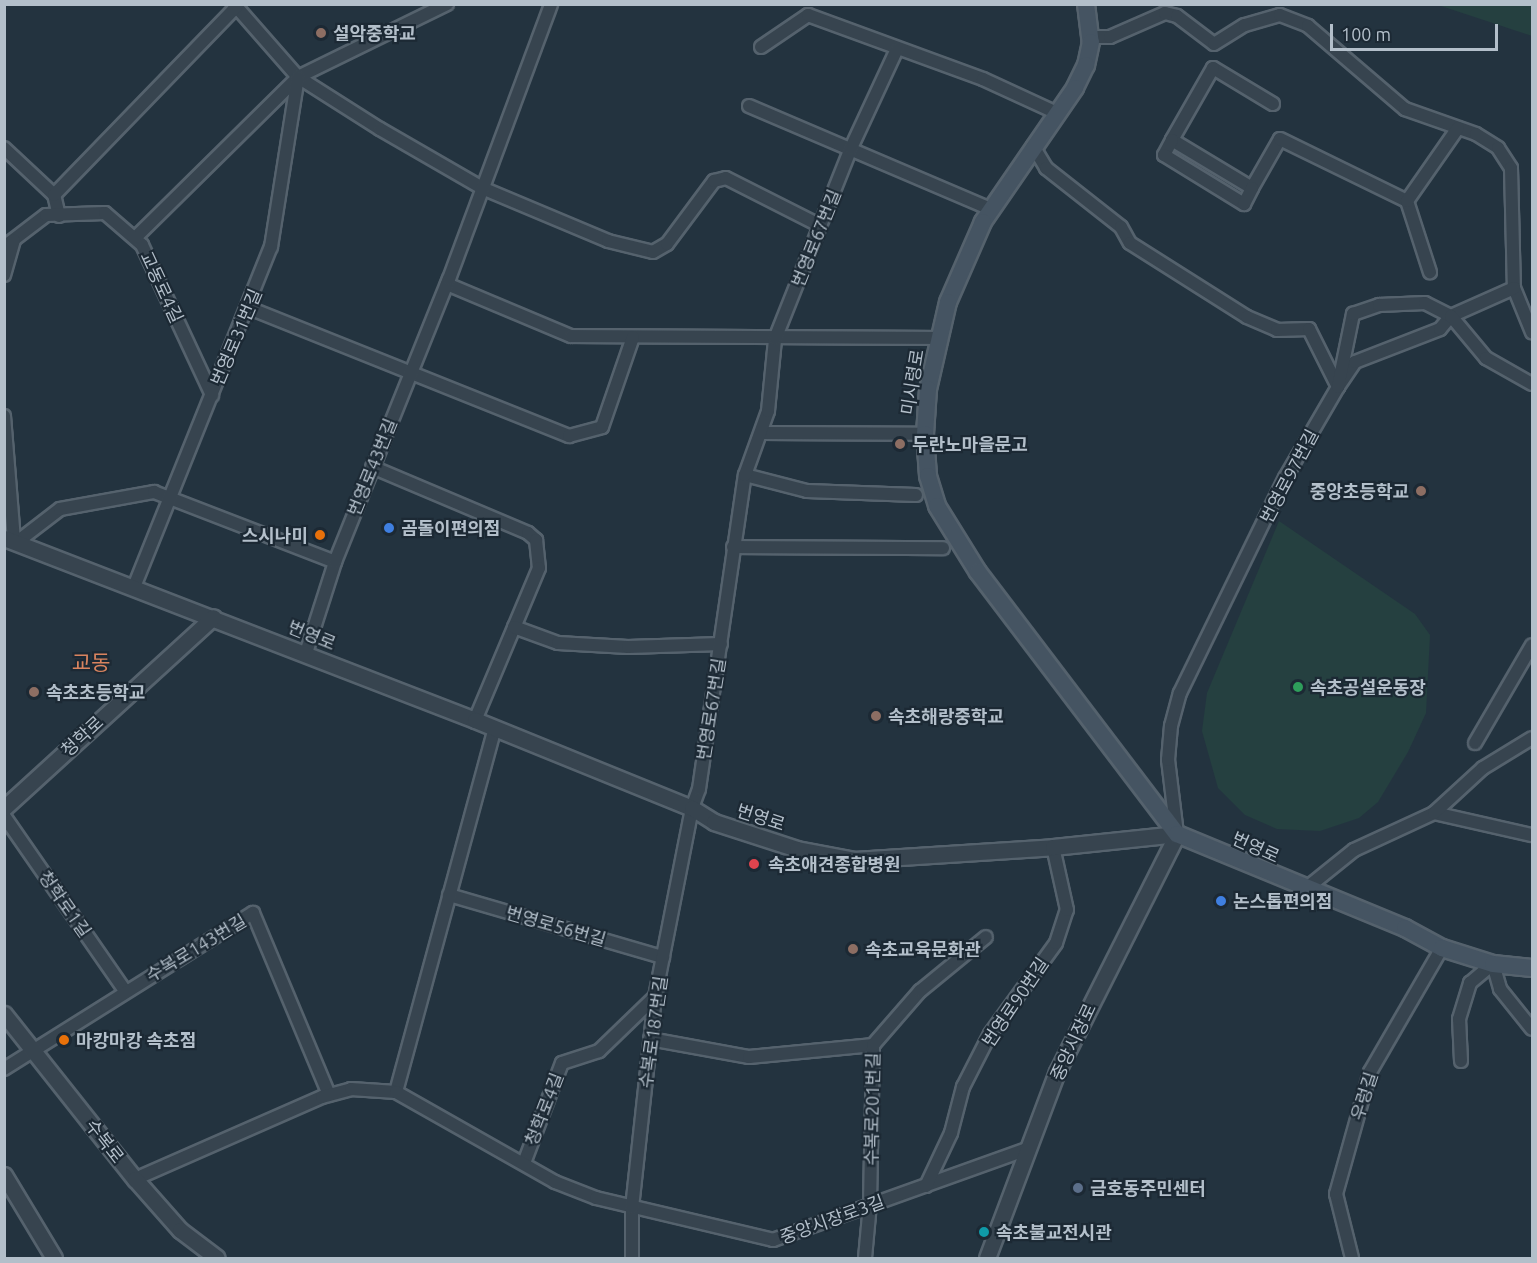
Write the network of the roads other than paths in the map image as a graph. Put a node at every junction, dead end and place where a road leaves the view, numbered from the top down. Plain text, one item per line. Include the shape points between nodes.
1 (447, 4) edge
2 (552, 4) edge
3 (1086, 4) edge
4 (235, 6) edge
5 (1091, 37) junction
6 (761, 47) dead end
7 (897, 49) junction
8 (298, 77) junction
9 (1274, 104) dead end
10 (749, 106) dead end
11 (1057, 113) junction
12 (1458, 128) junction
13 (1172, 140) junction
14 (1033, 146) junction
15 (4, 148) edge
16 (851, 148) junction
17 (483, 188) junction
18 (1252, 188) junction
19 (54, 195) junction
20 (1407, 201) junction
21 (990, 209) junction
22 (52, 216) junction
23 (821, 226) junction
24 (135, 238) junction
25 (9, 243) edge
26 (1430, 272) dead end
27 (4, 276) edge
28 (447, 284) junction
29 (1514, 288) junction
30 (249, 308) junction
31 (1451, 315) junction
32 (1533, 333) edge
33 (633, 337) junction
34 (940, 338) junction
35 (775, 339) junction
36 (410, 373) junction
37 (1533, 384) edge
38 (1338, 387) junction
39 (212, 395) junction
40 (4, 416) edge
41 (761, 433) junction
42 (925, 434) junction
43 (372, 466) junction
44 (745, 475) junction
45 (168, 495) junction
46 (916, 495) dead end
47 (12, 540) edge
48 (733, 547) junction
49 (944, 548) dead end
50 (335, 562) junction
51 (134, 587) junction
52 (213, 617) junction
53 (514, 627) junction
54 (721, 644) junction
55 (1533, 645) edge
56 (306, 653) junction
57 (475, 720) junction
58 (495, 728) junction
59 (1533, 738) edge
60 (1475, 742) dead end
61 (4, 808) edge
62 (692, 808) junction
63 (1434, 813) junction
64 (4, 816) edge
65 (1177, 834) junction
66 (1533, 835) edge
67 (1053, 847) junction
68 (1308, 887) junction
69 (449, 895) junction
70 (986, 937) dead end
71 (1442, 948) junction
72 (663, 957) junction
73 (1493, 964) junction
74 (1533, 968) edge
75 (125, 991) junction
76 (655, 997) junction
77 (4, 1014) edge
78 (1533, 1029) edge
79 (650, 1039) junction
80 (873, 1045) junction
81 (34, 1050) junction
82 (1461, 1061) dead end
83 (4, 1069) edge
84 (396, 1092) junction
85 (329, 1095) junction
86 (1027, 1149) junction
87 (524, 1163) junction
88 (4, 1175) edge
89 (135, 1179) junction
90 (926, 1186) junction
91 (870, 1204) junction
92 (632, 1208) junction
93 (54, 1258) edge
94 (217, 1258) edge
95 (632, 1258) edge
96 (865, 1258) edge
97 (987, 1258) edge
98 (1352, 1258) edge

1 - 8 street
2 - 17 street, 번영로43번길
3 - 5 main road, 미시령로
4 - 8 street
4 - 19 street
5 - 11 main road, 미시령로 via 1086,65
5 - 12 street via 1110,37 1165,13 1177,16 1214,44 1245,25 1280,15 1308,26 1405,108
6 - 7 street via 808,15
7 - 11 street via 983,79
7 - 16 street, 번영로67번길
8 - 17 street
8 - 24 street
8 - 30 street, 번영로31번길 via 271,247
9 - 13 street via 1213,68
10 - 16 street
11 - 14 main road, 미시령로
12 - 20 street
12 - 29 street via 1498,148 1511,168
13 - 18 street
13 - 18 street via 1164,155 1244,204
14 - 21 main road, 미시령로
14 - 38 street via 1046,168 1121,227 1130,243 1247,318 1277,330 1309,329
15 - 19 street
16 - 21 street
16 - 23 street, 번영로67번길
17 - 23 street via 608,241 653,252 667,244 714,180 726,178
17 - 28 street, 번영로43번길
18 - 20 street via 1280,139
19 - 22 street
20 - 26 street
21 - 34 main road, 미시령로 via 961,265
22 - 24 street, 교동로4길 via 105,213
22 - 25 street
23 - 35 street, 번영로67번길
24 - 39 street, 교동로4길 via 142,245
25 - 27 street
28 - 33 street via 571,336
28 - 36 street, 번영로43번길
29 - 31 street
29 - 32 street
30 - 36 street
30 - 39 street, 번영로31번길
31 - 37 street, 번영로97번길 via 1486,358
31 - 38 street via 1440,329 1355,362
31 - 38 street, 번영로97번길 via 1425,303 1379,305 1353,314
33 - 35 street
33 - 36 street via 602,427 569,436
34 - 35 street
34 - 42 main road, 미시령로 via 928,389
35 - 41 street, 번영로67번길 via 768,411
36 - 43 street, 번영로43번길
38 - 65 street, 번영로97번길 via 1285,478 1180,693 1168,759
39 - 45 street, 번영로31번길
40 - 47 street
41 - 42 street
41 - 44 street, 번영로67번길
42 - 65 main road, 미시령로 via 928,476 950,532
43 - 50 street, 번영로43번길
43 - 53 street via 528,533 536,540 539,568
44 - 46 street via 807,491
44 - 48 street, 번영로67번길
45 - 47 street via 154,492 60,509
45 - 50 street
45 - 51 street, 번영로31번길
47 - 51 street, 번영로
48 - 49 street
48 - 54 street, 번영로67번길
50 - 56 street, 번영로43번길
51 - 52 street, 번영로
52 - 56 street, 번영로
52 - 61 street, 청학로
53 - 54 street via 558,643 628,647
53 - 57 street
54 - 62 street, 번영로67번길 via 699,789
55 - 60 street
56 - 57 street, 번영로
57 - 58 street, 번영로
58 - 62 street, 번영로
58 - 69 street
59 - 63 street via 1483,768
62 - 67 street, 번영로 via 714,822 797,849 854,860
62 - 72 street, 수복로187번길
63 - 66 street
63 - 68 street via 1354,850
64 - 75 street, 청학로1길
65 - 67 street, 번영로
65 - 68 main road, 번영로 via 1287,882
65 - 86 street, 중앙시장로 via 1076,1032
67 - 90 street, 번영로90번길 via 1067,910 1056,943 990,1034 963,1087 951,1133
68 - 71 main road, 번영로
69 - 72 street, 번영로56번길
69 - 84 street
70 - 80 street, 수복로201번길 via 921,991
71 - 73 main road, 번영로
71 - 98 street, 우렁길 via 1370,1072 1336,1194
72 - 76 street, 수복로187번길
73 - 74 main road, 번영로
73 - 78 street via 1500,989
73 - 82 street via 1470,983 1459,1020
75 - 81 street, 수복로143번길
75 - 85 street, 수복로143번길 via 253,913
76 - 79 street, 수복로187번길
76 - 87 street, 청학로4길 via 599,1052 562,1064
77 - 81 street, 수복로
79 - 80 street via 749,1057
79 - 92 street, 수복로187번길
80 - 91 street, 수복로201번길
81 - 83 street, 수복로143번길
81 - 89 street, 수복로
84 - 85 street via 351,1089
84 - 87 street
85 - 89 street
86 - 90 street, 중앙시장로3길
86 - 97 street, 중앙시장로
87 - 92 street, 중앙시장로3길 via 555,1182
88 - 93 street
89 - 94 street, 수복로 via 180,1230
90 - 91 street, 중앙시장로3길
91 - 92 street, 중앙시장로3길 via 773,1240
91 - 96 street, 수복로201번길
92 - 95 street, 수복로187번길

